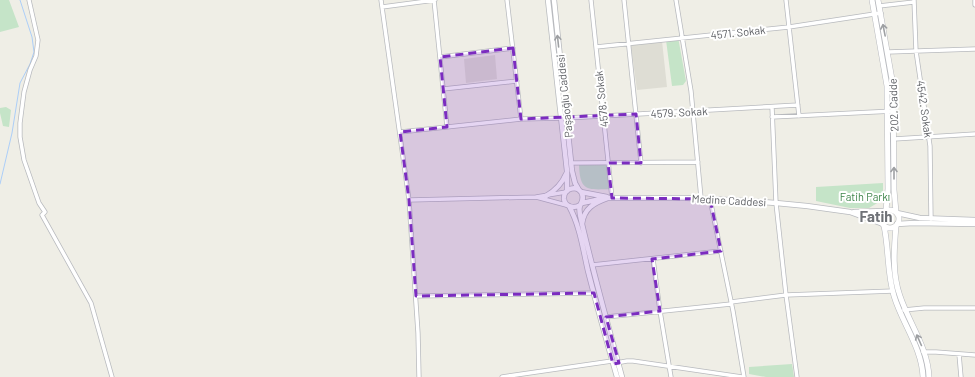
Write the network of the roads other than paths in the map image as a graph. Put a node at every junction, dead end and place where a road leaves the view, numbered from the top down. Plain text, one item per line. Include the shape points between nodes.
1 (29, 0) edge
2 (381, 0) edge
3 (434, 0) edge
4 (507, 0) edge
5 (548, 0) edge
6 (554, 0) edge
7 (591, 0) edge
8 (624, 0) edge
9 (676, 0) edge
10 (786, 0) edge
11 (872, 0) edge
12 (878, 0) edge
13 (975, 0) edge
14 (914, 1) edge
15 (975, 5) edge
16 (879, 6) junction
17 (382, 7) junction
18 (878, 13) junction
19 (789, 26) junction
20 (682, 37) junction
21 (628, 43) junction
22 (596, 47) junction
23 (513, 48) junction
24 (975, 49) edge
25 (916, 51) junction
26 (888, 52) junction
27 (440, 57) junction
28 (517, 81) junction
29 (443, 89) junction
30 (798, 105) junction
31 (772, 107) junction
32 (693, 111) junction
33 (888, 111) junction
34 (894, 111) junction
35 (636, 114) junction
36 (603, 116) junction
37 (799, 116) junction
38 (772, 117) junction
39 (561, 118) junction
40 (567, 118) junction
41 (521, 119) junction
42 (447, 127) junction
43 (400, 132) junction
44 (975, 134) edge
45 (929, 137) junction
46 (894, 139) junction
47 (698, 162) junction
48 (572, 163) junction
49 (608, 163) junction
50 (642, 163) junction
51 (567, 171) junction
52 (566, 191) junction
53 (580, 191) junction
54 (546, 196) junction
55 (536, 197) junction
56 (610, 198) junction
57 (701, 198) junction
58 (710, 199) junction
59 (409, 200) junction
60 (776, 203) junction
61 (581, 204) junction
62 (568, 206) junction
63 (885, 211) junction
64 (850, 212) junction
65 (897, 212) junction
66 (932, 219) junction
67 (975, 220) edge
68 (582, 224) junction
69 (975, 224) edge
70 (884, 225) junction
71 (897, 225) junction
72 (721, 251) junction
73 (652, 259) junction
74 (592, 265) junction
75 (893, 291) junction
76 (594, 293) junction
77 (786, 295) junction
78 (416, 296) junction
79 (731, 303) junction
80 (975, 308) edge
81 (906, 310) junction
82 (660, 311) junction
83 (900, 311) junction
84 (606, 317) junction
85 (924, 352) junction
86 (918, 354) junction
87 (959, 354) junction
88 (975, 355) edge
89 (615, 362) junction
90 (670, 367) junction
91 (112, 377) edge
92 (419, 377) edge
93 (502, 377) edge
94 (617, 377) edge
95 (622, 377) edge
96 (671, 377) edge
97 (743, 377) edge
98 (797, 377) edge
99 (923, 377) edge
100 (929, 377) edge
101 (961, 377) edge

1 - 91 street via 38,40 36,56 24,92 20,123 24,160 39,203 45,212 42,215 91,303
2 - 17 street
3 - 17 street
3 - 27 street
4 - 23 street
5 - 39 street, Paşaoğlu Caddesi
40 -> 6 street, Paşaoğlu Caddesi
7 - 22 street, 4578. Sokak
8 - 21 street
9 - 20 street
10 - 19 street
11 - 18 main road, 202. Cadde
12 - 16 main road, 202. Cadde
13 - 15 street
14 - 16 street
14 - 25 street, 4542. Sokak
16 - 18 main road, 202. Cadde
17 - 43 street
18 - 19 street, 4571. Sokak
26 -> 18 main road, 202. Cadde
18 - 33 main road, 202. Cadde via 887,78
19 - 20 street, 4571. Sokak
19 - 30 street
20 - 21 street, 4571. Sokak
20 - 32 street
21 - 22 street, 4571. Sokak
21 - 35 street
22 - 36 street, 4578. Sokak
23 - 27 street
23 - 28 street
24 - 25 street
25 - 26 street
25 - 45 street, 4542. Sokak
26 - 34 main road, 202. Cadde via 893,80
27 - 29 street
28 - 29 street
28 - 41 street
29 - 42 street
30 - 31 street, 4579. Sokak
30 - 37 street
31 - 32 street, 4579. Sokak
31 - 38 street
32 - 35 street, 4579. Sokak
32 - 47 street
33 - 34 street
33 - 37 street
33 - 63 main road, 202. Cadde via 888,190
34 - 46 main road, 202. Cadde
35 - 36 street, 4579. Sokak
35 - 50 street
36 - 40 street, 4579. Sokak
36 - 49 street, 4578. Sokak
37 - 38 street
38 - 60 street
39 - 40 street, 4579. Sokak
39 - 41 street, 4579. Sokak
39 - 51 street, Paşaoğlu Caddesi
40 - 48 street, Paşaoğlu Caddesi
41 - 42 street, 4579. Sokak
42 - 43 street, 4579. Sokak
43 - 59 street
44 - 45 street
45 - 46 street
45 - 66 street, 4542. Sokak
65 -> 46 main road, 202. Cadde via 894,195
47 - 50 street
47 - 57 street
48 - 49 street
48 - 53 street, Paşaoğlu Caddesi via 574,178
49 - 50 street
49 - 56 street, 4578. Sokak
51 - 52 street, Paşaoğlu Caddesi
51 - 54 street via 560,186
52 - 53 street via 575,188
52 - 54 street
52 - 62 street via 564,200
53 - 56 street, Medine Caddesi
53 - 61 street via 583,196
54 - 55 street
55 - 59 street
55 - 62 street
56 - 57 street, Medine Caddesi
56 - 61 street, Medine Caddesi
56 - 68 street via 597,202 587,211
57 - 58 street, Medine Caddesi
58 - 60 street, Medine Caddesi
58 - 72 street
59 - 78 street
60 - 64 street, Medine Caddesi
60 - 77 street
61 - 62 street via 574,208
61 - 68 street
62 - 76 street via 577,225
63 - 64 street, Medine Caddesi
63 - 65 main road via 890,209
63 - 70 main road via 881,217
64 - 70 street, Medine Caddesi
65 - 66 street via 916,218
65 - 71 main road
66 - 67 street
68 - 74 street
69 - 71 street
70 - 71 main road via 890,228
70 - 75 main road
71 - 81 main road via 894,249 896,276 898,291
72 - 73 street
72 - 79 street
73 - 74 street
73 - 82 street
74 - 84 street
75 - 77 street
75 - 83 main road
76 - 78 street
76 - 89 street
77 - 79 street
77 - 98 street
78 - 92 street
79 - 82 street
79 - 97 street
80 - 81 street
81 - 83 street
85 -> 81 main road
82 - 84 street
82 - 90 street
83 - 86 main road
84 - 89 street
85 - 86 street
85 - 87 street
85 - 100 main road
86 - 99 main road
87 - 88 street
87 - 101 street
89 - 90 street via 633,361
89 - 93 street
89 - 94 street
89 - 95 street
90 - 96 street
90 - 97 street

